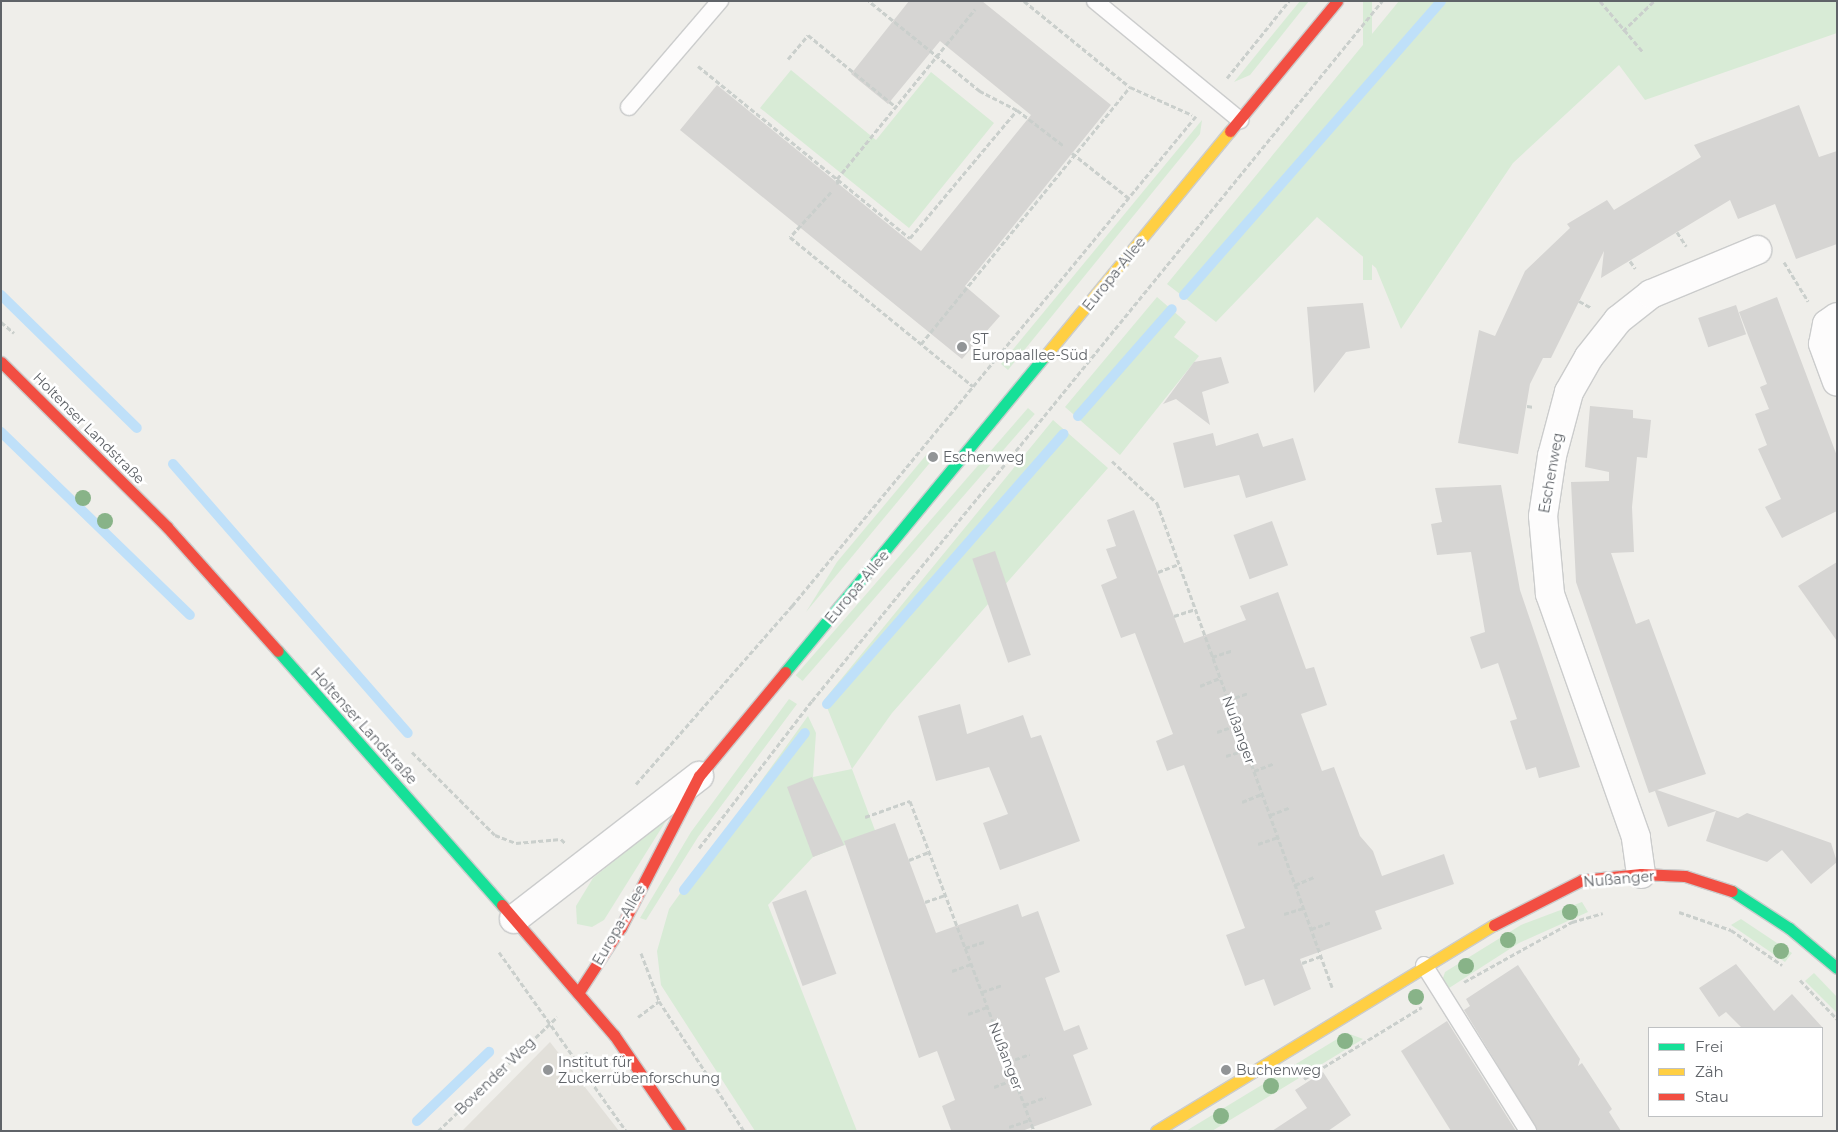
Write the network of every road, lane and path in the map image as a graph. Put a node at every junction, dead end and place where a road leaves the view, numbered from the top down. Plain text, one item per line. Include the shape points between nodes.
1 (720, 1) edge
2 (869, 1) edge
3 (1024, 1) edge
4 (1095, 1) edge
5 (1289, 1) edge
6 (1337, 1) edge
7 (1382, 1) edge
8 (1600, 1) edge
9 (1654, 1) edge
10 (975, 9) dead end
11 (1623, 31) junction
12 (678, 50) junction
13 (1643, 52) dead end
14 (938, 56) junction
15 (788, 59) dead end
16 (1130, 87) junction
17 (1212, 96) junction
18 (629, 107) dead end
19 (896, 107) junction
20 (1017, 110) junction
21 (1195, 117) junction
22 (1240, 120) junction
23 (1064, 146) dead end
24 (837, 179) junction
25 (838, 184) dead end
26 (831, 192) dead end
27 (1757, 250) joint
28 (1832, 321) edge
29 (922, 344) junction
30 (1, 362) edge
31 (1837, 382) edge
32 (973, 386) junction
33 (1112, 461) dead end
34 (1179, 564) junction
35 (1158, 572) dead end
36 (1195, 609) junction
37 (1174, 616) dead end
38 (1232, 650) dead end
39 (1212, 657) junction
40 (1220, 678) junction
41 (1200, 686) dead end
42 (1248, 693) dead end
43 (1228, 700) junction
44 (1237, 725) junction
45 (1217, 732) dead end
46 (1246, 750) junction
47 (1226, 756) dead end
48 (1275, 763) dead end
49 (1254, 771) junction
50 (699, 776) junction
51 (628, 792) dead end
52 (1262, 794) junction
53 (1242, 802) dead end
54 (1291, 807) dead end
55 (1270, 814) junction
56 (865, 817) dead end
57 (570, 835) dead end
58 (1278, 837) junction
59 (561, 839) dead end
60 (1258, 844) dead end
61 (929, 852) junction
62 (694, 856) dead end
63 (909, 860) dead end
64 (1641, 874) junction
65 (1314, 877) dead end
66 (1295, 885) junction
67 (945, 895) junction
68 (925, 902) dead end
69 (1304, 908) junction
70 (1679, 912) dead end
71 (1603, 913) dead end
72 (1284, 914) dead end
73 (514, 919) junction
74 (1331, 922) dead end
75 (1312, 929) junction
76 (986, 941) dead end
77 (646, 948) dead end
78 (965, 948) junction
79 (643, 956) dead end
80 (1321, 956) junction
81 (1302, 963) dead end
82 (971, 964) junction
83 (1424, 965) junction
84 (1786, 968) dead end
85 (1837, 968) edge
86 (952, 971) dead end
87 (1793, 973) dead end
88 (1002, 985) dead end
89 (982, 992) junction
90 (578, 993) junction
91 (1443, 995) junction
92 (659, 1001) dead end
93 (988, 1008) junction
94 (968, 1014) dead end
95 (1345, 1015) junction
96 (1837, 1018) edge
97 (1030, 1054) dead end
98 (1008, 1062) junction
99 (1015, 1079) junction
100 (1301, 1080) dead end
101 (994, 1087) dead end
102 (1046, 1098) dead end
103 (1024, 1105) junction
104 (1030, 1120) junction
105 (1009, 1127) dead end
106 (438, 1131) edge
107 (626, 1131) edge
108 (680, 1131) edge
109 (744, 1131) edge
110 (1034, 1131) edge
111 (1156, 1131) edge
112 (1528, 1131) edge

1 - 12 lane
2 - 14 path
3 - 16 path
4 - 17 lane
5 - 17 path
6 - 22 street, Europa-Allee
7 - 62 path via 818,695
8 - 11 path
9 - 11 path
10 - 14 path
11 - 13 path
12 - 18 lane
12 - 24 path
14 - 19 path
14 - 20 path via 980,91
15 - 19 path via 808,34
16 - 21 path
16 - 29 path
17 - 21 path
17 - 22 lane
19 - 24 path
20 - 23 path
20 - 24 path via 910,238
21 - 32 path
22 - 50 street, Europa-Allee
24 - 25 path
26 - 29 path via 790,237
27 - 28 path via 1789,264 1812,309
27 - 64 street, Eschenweg via 1651,294 1618,320 1589,357 1569,392 1552,456 1543,516 1550,594 1633,828
28 - 31 street via 1825,357
29 - 32 path
30 - 73 street, Holtenser Landstraße via 167,527
32 - 51 path via 792,606
33 - 34 path, Nußanger via 1155,500
34 - 35 path
34 - 36 path, Nußanger
36 - 37 path
36 - 39 path, Nußanger
38 - 39 path
39 - 40 path, Nußanger
40 - 41 path
40 - 43 path, Nußanger
42 - 43 path
43 - 44 path, Nußanger
44 - 45 path
44 - 46 path, Nußanger
46 - 47 path
46 - 49 path, Nußanger
48 - 49 path
49 - 52 path, Nußanger
50 - 73 street, Europa-Allee
50 - 90 street, Europa-Allee via 621,927
52 - 53 path
52 - 55 path, Nußanger
54 - 55 path
55 - 58 path, Nußanger
56 - 61 path, Nußanger via 910,802
57 - 59 path
58 - 60 path
58 - 66 path, Nußanger
61 - 63 path
61 - 67 path, Nußanger
64 - 83 street, Nußanger via 1582,880 1549,893
64 - 85 street, Nußanger via 1685,876 1734,892 1789,928
65 - 66 path
66 - 69 path, Nußanger
67 - 68 path
67 - 78 path, Nußanger
69 - 72 path
69 - 75 path, Nußanger
70 - 84 path via 1731,930
71 - 91 path via 1572,922
73 - 90 street, Holtenser Landstraße
74 - 75 path
75 - 80 path, Nußanger
76 - 78 path
77 - 79 path
78 - 82 path, Nußanger
80 - 81 path
80 - 95 path, Nußanger
82 - 86 path
82 - 89 path, Nußanger
83 - 91 lane
83 - 95 street, Nußanger
87 - 96 path
88 - 89 path
89 - 93 path, Nußanger
90 - 108 street, Holtenser Landstraße via 614,1035
91 - 100 path
91 - 112 lane
92 - 109 path
93 - 94 path
93 - 98 path, Nußanger
95 - 111 street, Nußanger
97 - 98 path
98 - 99 path, Nußanger
99 - 101 path
99 - 103 path, Nußanger
102 - 103 path
103 - 104 path, Nußanger
104 - 105 path
104 - 110 path, Nußanger
106 - 107 path, Bovender Weg via 552,1022

